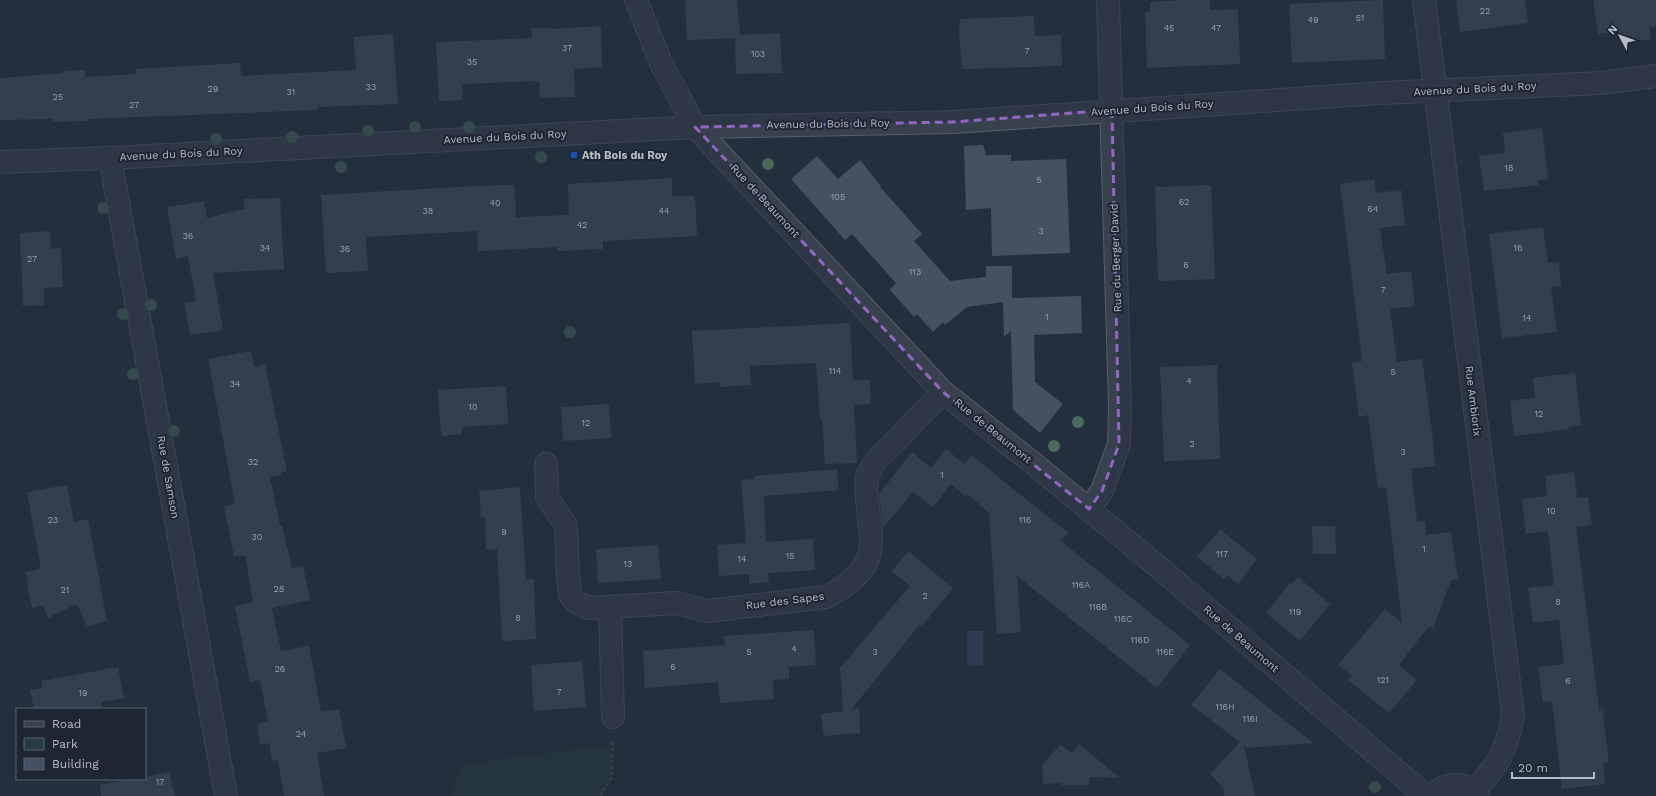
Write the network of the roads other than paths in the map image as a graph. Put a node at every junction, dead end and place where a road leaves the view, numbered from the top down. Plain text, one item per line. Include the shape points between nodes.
1 (636, 0) edge
2 (1108, 0) edge
3 (1424, 0) edge
4 (1656, 76) edge
5 (1435, 90) junction
6 (1112, 110) junction
7 (695, 127) junction
8 (110, 158) junction
9 (0, 162) edge
10 (943, 392) junction
11 (546, 464) dead end
12 (1089, 509) junction
13 (610, 607) junction
14 (613, 717) road end
15 (1476, 794) edge
16 (226, 796) edge
17 (1426, 796) edge
18 (1433, 796) edge

1 - 7 street, Rue de Beaumont via 661,63
2 - 6 street, Rue du Berger David
3 - 5 street, Rue Ambiorix
4 - 5 street, Avenue du Bois du Roy via 1601,83
5 - 6 street, Avenue du Bois du Roy
5 - 15 street, Rue Ambiorix via 1513,715 1508,742
6 - 7 street, Avenue du Bois du Roy via 953,122
6 - 12 street, Rue du Berger David via 1119,444 1102,491
7 - 8 street, Avenue du Bois du Roy
7 - 10 street, Rue de Beaumont
8 - 9 street, Avenue du Bois du Roy
8 - 16 street, Rue de Samson
10 - 12 street, Rue de Beaumont
10 - 13 street, Rue des Sapes via 874,463 866,487 870,552 864,566 842,589 826,597 707,611 677,603
11 - 13 street, Rue des Sapes via 547,496 566,526 570,595 576,602 588,608
12 - 17 street, Rue de Beaumont
13 - 14 street
15 - 18 street via 1467,787 1450,785

